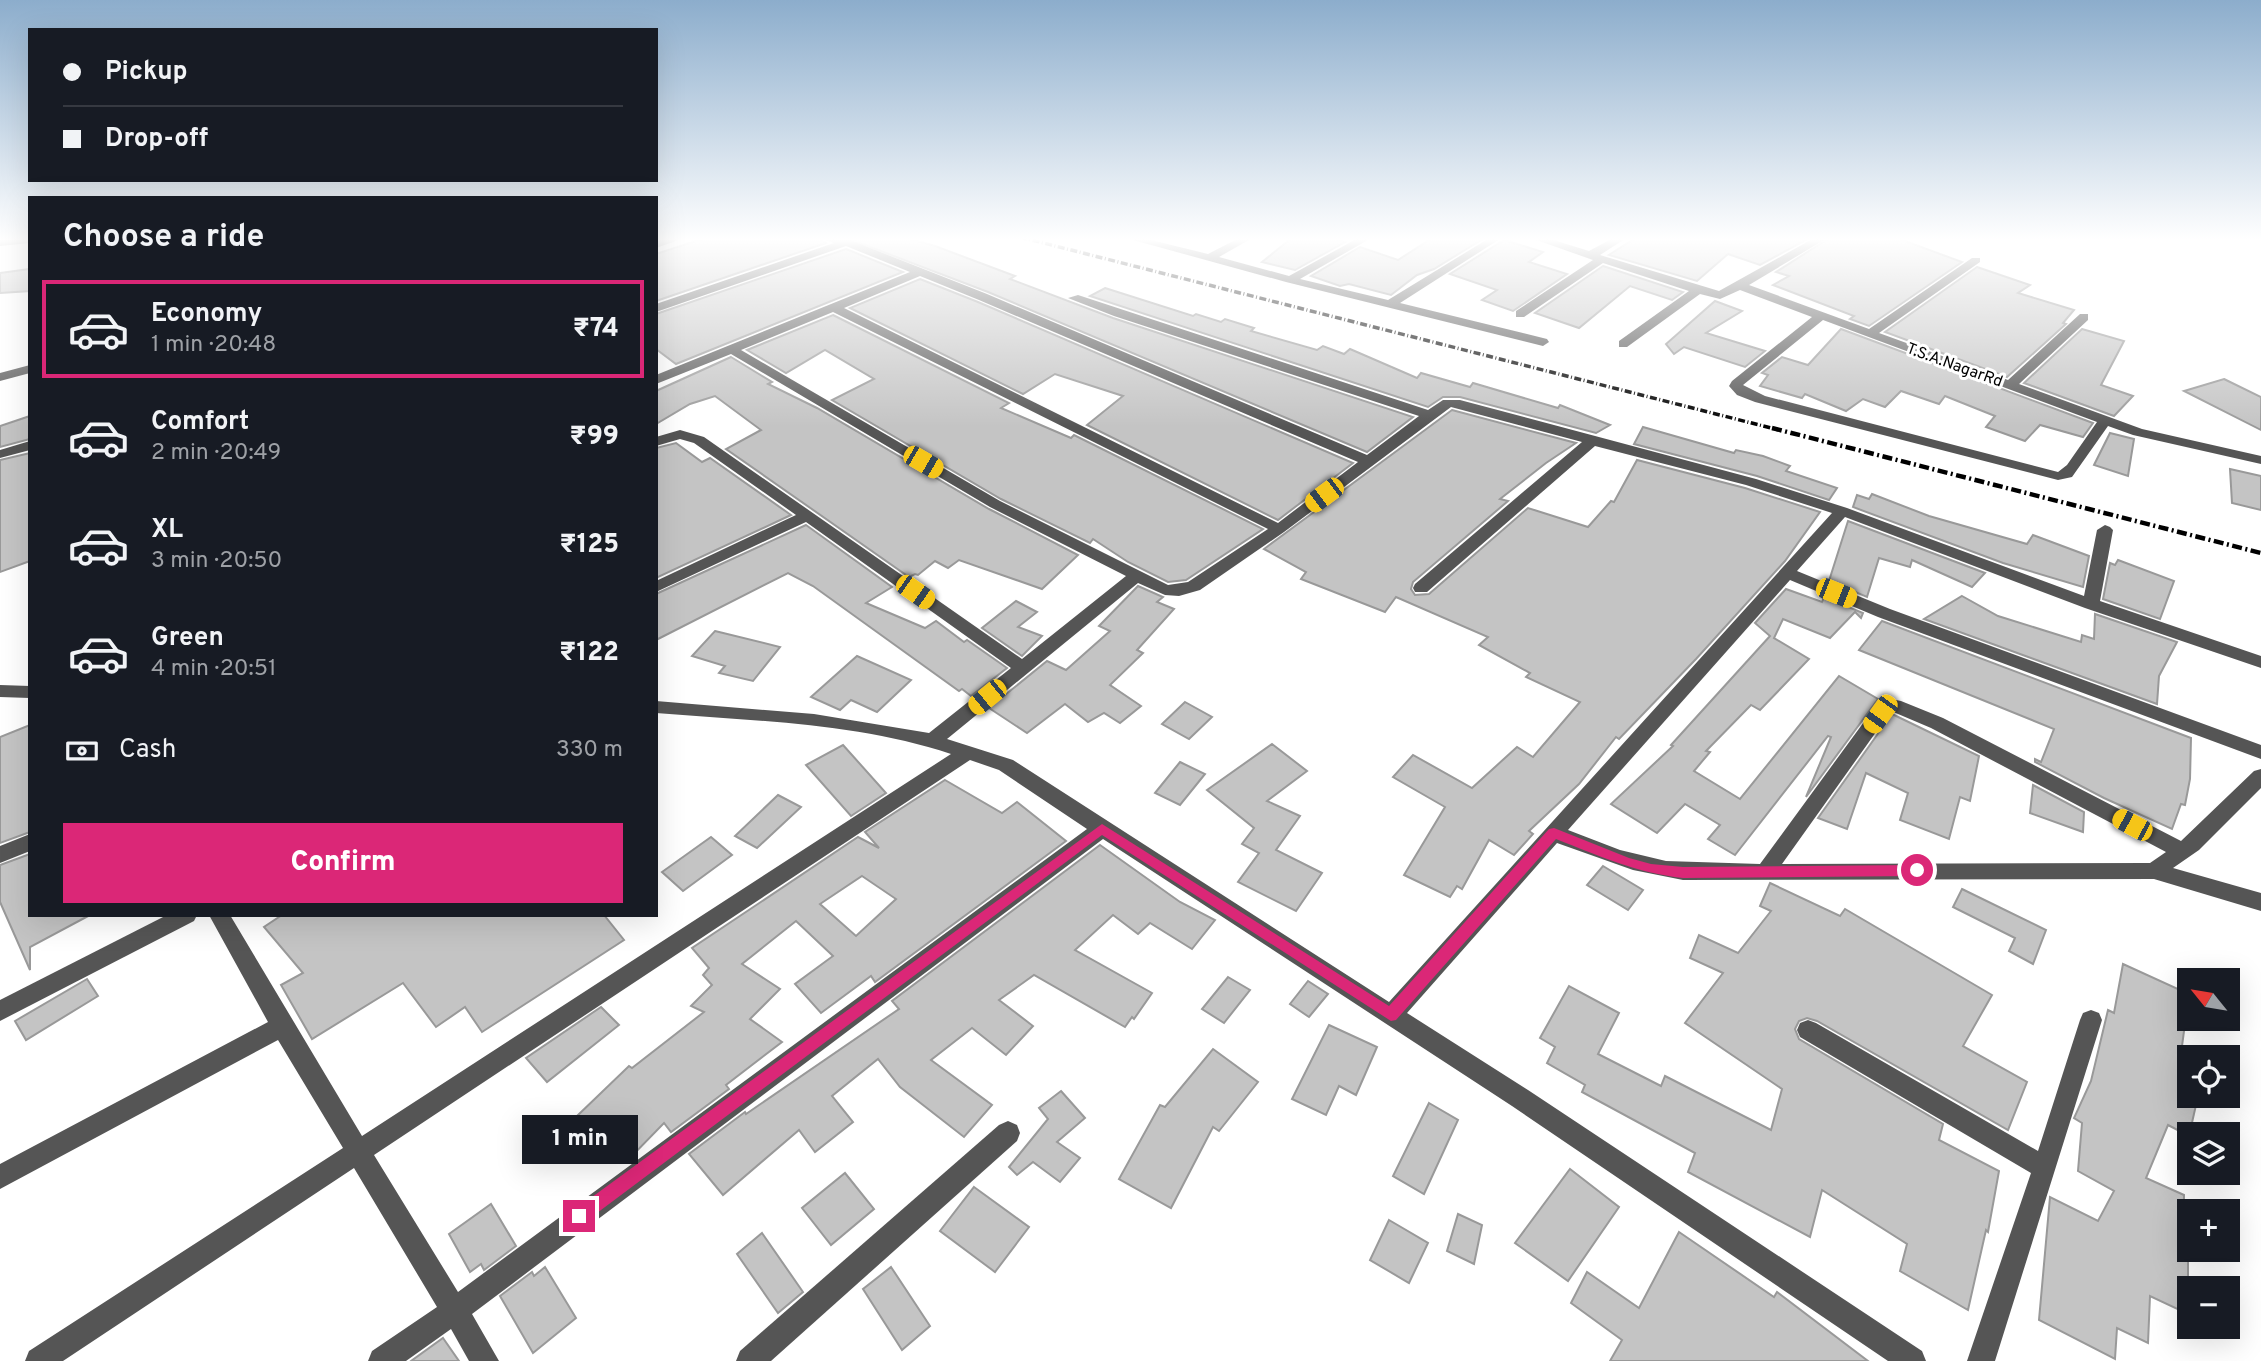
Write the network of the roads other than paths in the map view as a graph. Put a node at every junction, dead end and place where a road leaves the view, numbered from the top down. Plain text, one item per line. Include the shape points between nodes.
1 (678, 301) edge
2 (852, 301) edge
3 (987, 301) edge
4 (1081, 301) edge
5 (1375, 301) edge
6 (1396, 301) edge
7 (1538, 301) edge
8 (1683, 301) edge
9 (1779, 301) edge
10 (1918, 301) edge
11 (1390, 304) junction
12 (658, 307) edge
13 (835, 308) junction
14 (1520, 314) dead end
15 (1822, 315) junction
16 (2084, 317) dead end
17 (1871, 333) junction
18 (1543, 342) dead end
19 (1623, 344) dead end
20 (733, 350) junction
21 (28, 370) edge
22 (0, 377) edge
23 (658, 379) edge
24 (2010, 384) junction
25 (1429, 415) junction
26 (2105, 420) junction
27 (658, 441) edge
28 (1592, 441) junction
29 (28, 446) edge
30 (0, 454) edge
31 (2261, 460) edge
32 (1368, 461) junction
33 (1842, 512) junction
34 (807, 516) junction
35 (1279, 529) junction
36 (2105, 530) dead end
37 (1788, 573) junction
38 (1135, 578) junction
39 (658, 586) edge
40 (1421, 588) dead end
41 (2091, 604) junction
42 (2261, 662) edge
43 (1023, 668) junction
44 (0, 691) edge
45 (28, 692) edge
46 (658, 707) edge
47 (933, 740) junction
48 (968, 752) junction
49 (2261, 752) edge
50 (2261, 776) edge
51 (1102, 829) junction
52 (1554, 833) junction
53 (28, 843) edge
54 (2181, 850) junction
55 (0, 855) edge
56 (2154, 871) junction
57 (1765, 872) junction
58 (2261, 902) edge
59 (183, 917) edge
60 (220, 917) edge
61 (0, 1011) edge
62 (1391, 1015) junction
63 (2091, 1020) dead end
64 (282, 1026) junction
65 (1808, 1030) dead end
66 (1008, 1133) dead end
67 (358, 1152) junction
68 (2045, 1168) junction
69 (0, 1177) edge
70 (454, 1311) junction
71 (39, 1361) edge
72 (382, 1361) edge
73 (485, 1361) edge
74 (750, 1361) edge
75 (1912, 1361) edge
76 (1981, 1361) edge

1 - 12 street
2 - 13 street
3 - 32 street
4 - 25 street
5 - 11 street
6 - 11 street
7 - 14 street
8 - 19 street
9 - 15 street, T.S.A.NagarRd
10 - 17 street
11 - 18 street
13 - 20 street
13 - 35 street
15 - 17 street, T.S.A.NagarRd
15 - 26 street via 1736,386 1760,399 2058,476 2067,474
16 - 24 street
17 - 24 street, T.S.A.NagarRd
20 - 23 street
20 - 38 street via 995,504
21 - 22 street
24 - 26 street, T.S.A.NagarRd
25 - 28 street via 1448,403 1460,404
25 - 32 street
26 - 31 street, T.S.A.NagarRd
27 - 34 street via 680,434 699,440
28 - 33 street via 1751,482
28 - 40 street
29 - 30 street
32 - 35 street
33 - 37 street
33 - 41 street
34 - 39 street
34 - 43 street
35 - 38 street via 1187,589 1165,590
36 - 41 street
37 - 49 street via 1897,618
37 - 52 street
38 - 43 street
41 - 42 street
43 - 47 street
44 - 45 street
46 - 47 street via 814,720
47 - 48 street
48 - 51 street via 1006,765
48 - 67 street
50 - 54 street
51 - 62 street
51 - 70 street
52 - 57 street via 1651,869
52 - 62 street
53 - 55 street
54 - 56 street
54 - 57 street via 1937,723 1886,704
56 - 57 street
56 - 58 street
59 - 61 street
60 - 64 street
62 - 75 street
63 - 68 street
64 - 67 street
64 - 69 street
65 - 68 street
66 - 74 street
67 - 70 street
67 - 71 street
68 - 76 street
70 - 72 street
70 - 73 street

